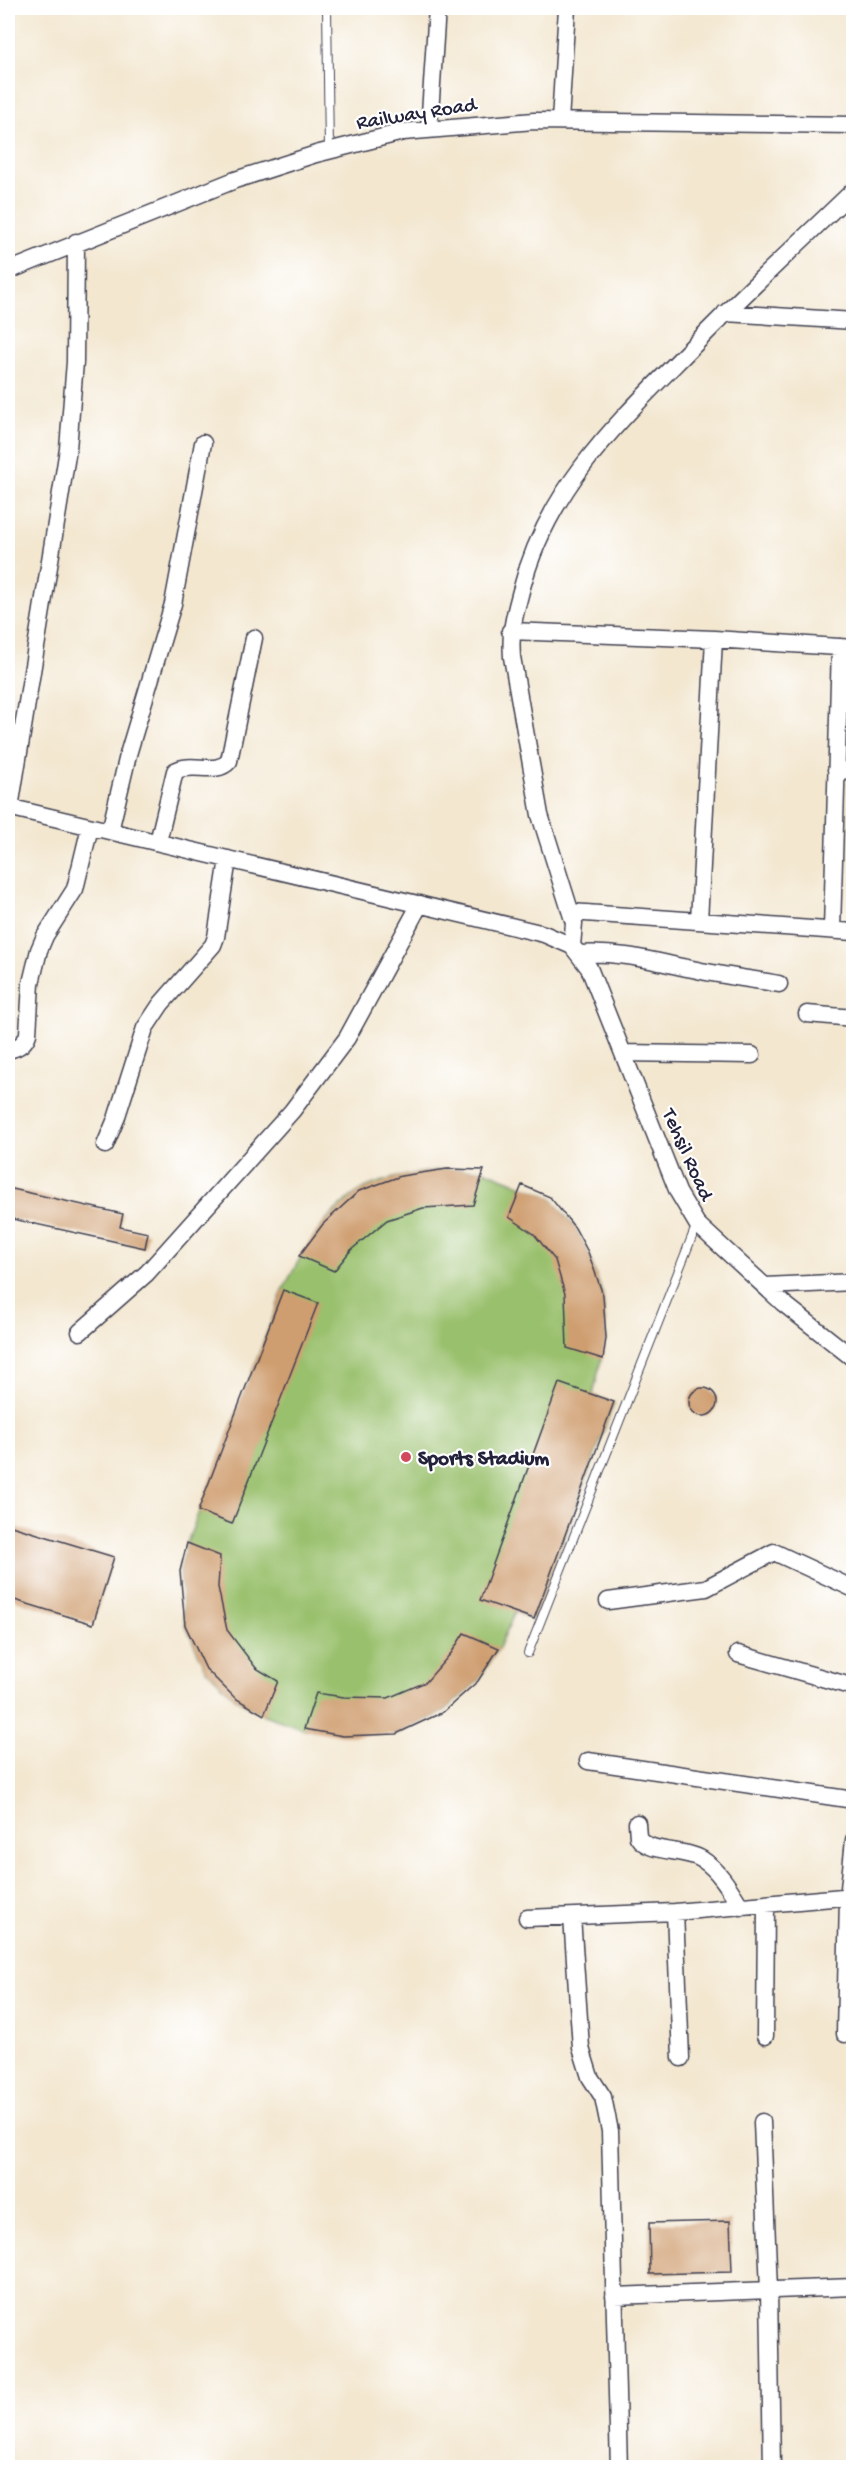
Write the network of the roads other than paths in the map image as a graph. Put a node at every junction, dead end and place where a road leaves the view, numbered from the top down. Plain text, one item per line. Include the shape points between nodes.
1 (327, 8) edge
2 (437, 8) edge
3 (567, 8) edge
4 (560, 120) junction
5 (854, 125) edge
6 (429, 129) junction
7 (329, 150) junction
8 (854, 190) edge
9 (76, 242) junction
10 (8, 271) edge
11 (725, 313) junction
12 (854, 321) edge
13 (203, 443) dead end
14 (510, 631) junction
15 (254, 638) dead end
16 (714, 639) junction
17 (847, 647) edge
18 (836, 770) junction
19 (854, 771) edge
20 (9, 808) edge
21 (90, 827) junction
22 (110, 831) junction
23 (158, 842) junction
24 (228, 859) junction
25 (420, 904) junction
26 (571, 912) junction
27 (699, 921) junction
28 (832, 930) junction
29 (854, 932) edge
30 (575, 950) junction
31 (779, 984) dead end
32 (807, 1014) dead end
33 (854, 1018) edge
34 (8, 1050) edge
35 (623, 1053) junction
36 (752, 1055) dead end
37 (105, 1145) dead end
38 (697, 1224) junction
39 (854, 1282) edge
40 (765, 1286) junction
41 (80, 1332) dead end
42 (854, 1359) edge
43 (854, 1589) edge
44 (608, 1601) dead end
45 (528, 1653) dead end
46 (738, 1654) dead end
47 (854, 1687) edge
48 (588, 1761) dead end
49 (854, 1800) edge
50 (637, 1823) dead end
51 (854, 1840) edge
52 (851, 1897) edge
53 (766, 1905) junction
54 (741, 1907) junction
55 (675, 1912) junction
56 (572, 1917) junction
57 (527, 1918) dead end
58 (845, 2034) dead end
59 (765, 2036) dead end
60 (681, 2058) dead end
61 (762, 2122) dead end
62 (854, 2287) edge
63 (769, 2290) junction
64 (614, 2296) junction
65 (619, 2468) edge
66 (772, 2468) edge

1 - 7 lane
2 - 6 street
3 - 4 street
4 - 5 street, Railway Road
4 - 6 street, Railway Road
6 - 7 street, Railway Road
7 - 9 street, Railway Road via 235,180
8 - 11 street
9 - 10 street, Railway Road
9 - 20 street via 75,362 68,449
11 - 12 street
11 - 14 street via 624,415 571,482 534,546
13 - 22 street via 172,604
14 - 16 street
14 - 26 street via 519,708 540,815
15 - 23 street via 229,761 218,767 188,766 176,771
16 - 17 street
16 - 27 street
17 - 18 street
18 - 19 street
18 - 28 street
20 - 21 street
21 - 22 street
21 - 34 street via 75,889 39,950 31,983 28,1034 25,1042
22 - 23 street
23 - 24 street
24 - 25 street
24 - 37 street via 213,945 145,1028
25 - 30 street via 544,934
25 - 41 street via 347,1038 292,1112 147,1273
26 - 27 street
26 - 30 street
27 - 28 street
28 - 29 street
30 - 31 street via 643,957
30 - 35 street, Tehsil Road via 589,968
32 - 33 street
35 - 36 street
35 - 38 street, Tehsil Road via 678,1192
38 - 40 street, Tehsil Road
38 - 45 lane
39 - 40 street
40 - 42 street, Tehsil Road
43 - 44 street via 774,1552 706,1588
46 - 47 street
48 - 49 street
50 - 54 street via 638,1837 647,1846 704,1860
51 - 52 street
52 - 53 street
52 - 58 street
53 - 54 street
53 - 59 street
54 - 55 street
55 - 56 street
55 - 60 street
56 - 57 street
56 - 64 street via 581,2048 609,2121
61 - 63 street
62 - 63 street
63 - 64 street
63 - 66 street
64 - 65 street

